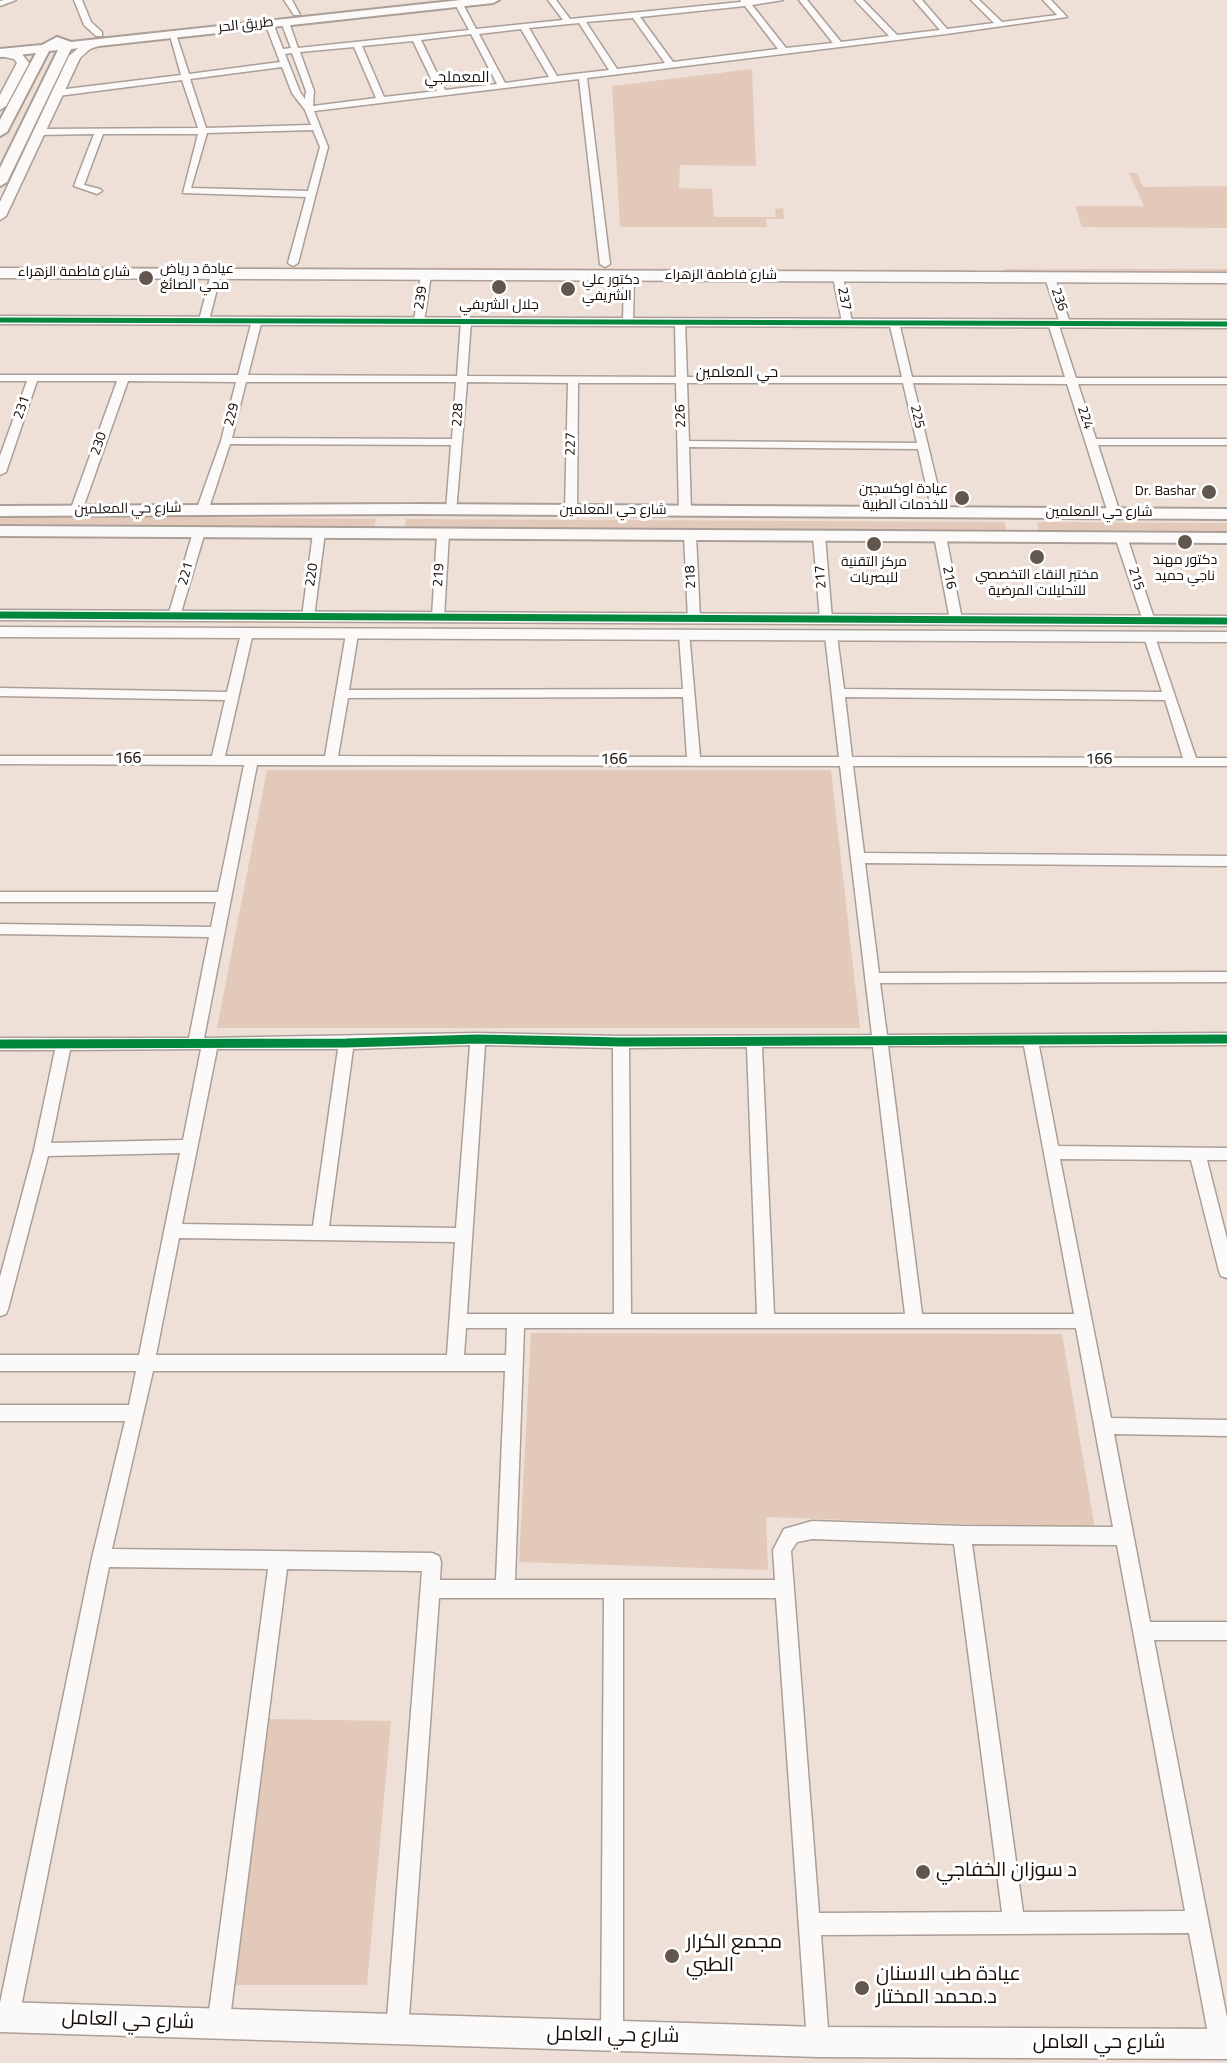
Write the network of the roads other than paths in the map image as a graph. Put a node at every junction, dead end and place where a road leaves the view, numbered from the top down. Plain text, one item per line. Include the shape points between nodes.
1 (12, 0) edge
2 (78, 0) edge
3 (288, 0) edge
4 (411, 0) edge
5 (493, 0) edge
6 (552, 0) edge
7 (779, 0) edge
8 (803, 0) edge
9 (859, 0) edge
10 (918, 0) edge
11 (975, 0) edge
12 (1047, 0) edge
13 (745, 2) edge
14 (0, 4) edge
15 (459, 4) junction
16 (297, 13) junction
17 (634, 15) junction
18 (581, 21) junction
19 (285, 22) junction
20 (568, 22) junction
21 (269, 23) junction
22 (1000, 25) junction
23 (524, 27) junction
24 (193, 28) junction
25 (172, 30) junction
26 (473, 32) junction
27 (946, 32) junction
28 (99, 38) junction
29 (416, 38) junction
30 (894, 38) junction
31 (57, 43) junction
32 (357, 44) junction
33 (0, 45) edge
34 (839, 45) junction
35 (295, 51) junction
36 (784, 51) junction
37 (280, 52) junction
38 (0, 53) edge
39 (285, 64) junction
40 (671, 65) junction
41 (615, 72) junction
42 (584, 75) junction
43 (185, 76) junction
44 (554, 79) junction
45 (502, 85) junction
46 (58, 93) junction
47 (442, 93) junction
48 (381, 100) junction
49 (0, 106) edge
50 (309, 109) junction
51 (317, 127) junction
52 (203, 131) junction
53 (0, 132) edge
54 (39, 132) junction
55 (99, 132) junction
56 (19, 176) junction
57 (2, 179) edge
58 (97, 191) dead end
59 (311, 194) junction
60 (0, 216) edge
61 (0, 262) edge
62 (293, 263) junction
63 (605, 264) junction
64 (1227, 266) edge
65 (61, 268) junction
66 (88, 268) junction
67 (974, 272) junction
68 (1005, 272) junction
69 (0, 273) edge
70 (216, 274) junction
71 (426, 275) junction
72 (629, 276) junction
73 (838, 277) junction
74 (1050, 278) junction
75 (1227, 278) edge
76 (0, 320) edge
77 (204, 320) junction
78 (257, 320) junction
79 (419, 321) junction
80 (466, 321) junction
81 (628, 321) junction
82 (680, 322) junction
83 (847, 322) junction
84 (894, 322) junction
85 (1059, 323) junction
86 (1227, 324) edge
87 (124, 377) junction
88 (243, 377) junction
89 (0, 378) edge
90 (33, 378) junction
91 (462, 378) junction
92 (573, 378) junction
93 (681, 378) junction
94 (908, 379) junction
95 (1072, 380) junction
96 (1227, 381) edge
97 (226, 441) junction
98 (457, 442) junction
99 (1092, 442) junction
100 (1227, 442) edge
101 (683, 444) junction
102 (923, 446) junction
103 (0, 472) edge
104 (203, 508) junction
105 (371, 509) junction
106 (414, 509) junction
107 (452, 510) junction
108 (571, 510) junction
109 (0, 511) edge
110 (76, 511) junction
111 (685, 511) junction
112 (938, 512) junction
113 (999, 513) junction
114 (1041, 513) junction
115 (1114, 513) junction
116 (1227, 514) edge
117 (0, 531) edge
118 (199, 532) junction
119 (319, 533) junction
120 (370, 533) junction
121 (409, 533) junction
122 (443, 534) junction
123 (690, 535) junction
124 (819, 536) junction
125 (939, 536) junction
126 (1002, 537) junction
127 (1046, 537) junction
128 (1121, 537) junction
129 (1227, 538) edge
130 (0, 615) edge
131 (69, 615) junction
132 (105, 616) junction
133 (174, 616) junction
134 (308, 616) junction
135 (438, 617) junction
136 (694, 619) junction
137 (956, 620) junction
138 (753, 627) junction
139 (829, 628) junction
140 (1150, 629) junction
141 (1223, 629) edge
142 (0, 632) edge
143 (63, 633) junction
144 (101, 633) junction
145 (247, 633) junction
146 (352, 634) junction
147 (685, 635) junction
148 (0, 692) edge
149 (689, 693) junction
150 (838, 693) junction
151 (342, 694) junction
152 (233, 696) junction
153 (1169, 696) junction
154 (0, 760) edge
155 (218, 760) junction
156 (251, 760) junction
157 (331, 761) junction
158 (694, 761) junction
159 (846, 761) junction
160 (1191, 761) junction
161 (1226, 764) edge
162 (858, 858) junction
163 (1227, 861) edge
164 (0, 897) edge
165 (223, 897) junction
166 (0, 929) edge
167 (215, 932) junction
168 (1227, 977) edge
169 (873, 978) junction
170 (478, 1039) junction
171 (1227, 1039) edge
172 (1030, 1040) junction
173 (754, 1041) junction
174 (880, 1041) junction
175 (621, 1042) junction
176 (346, 1043) junction
177 (0, 1044) edge
178 (64, 1044) junction
179 (202, 1044) junction
180 (190, 1146) junction
181 (42, 1150) junction
182 (1052, 1152) junction
183 (1197, 1154) junction
184 (1227, 1155) edge
185 (173, 1231) junction
186 (320, 1233) junction
187 (464, 1236) junction
188 (1227, 1271) edge
189 (0, 1309) edge
190 (458, 1321) junction
191 (516, 1321) junction
192 (623, 1321) junction
193 (766, 1321) junction
194 (914, 1321) junction
195 (1084, 1321) junction
196 (0, 1363) edge
197 (146, 1363) junction
198 (455, 1363) junction
199 (515, 1363) junction
200 (0, 1413) edge
201 (136, 1413) junction
202 (1104, 1426) junction
203 (1227, 1428) edge
204 (962, 1535) junction
205 (1125, 1536) junction
206 (100, 1558) junction
207 (279, 1560) junction
208 (430, 1589) junction
209 (505, 1589) junction
210 (614, 1589) junction
211 (786, 1589) junction
212 (1143, 1631) junction
213 (1227, 1631) edge
214 (1198, 1922) junction
215 (810, 1924) junction
216 (1014, 1924) junction
217 (4, 2017) edge
218 (218, 2026) junction
219 (397, 2031) junction
220 (612, 2037) junction
221 (818, 2042) junction
222 (1060, 2044) junction
223 (1224, 2044) edge
224 (1171, 2054) edge
225 (1088, 2063) edge

1 - 14 street
2 - 28 street
3 - 16 street
4 - 16 main road, طريق الحر
5 - 15 main road, طريق الحر
6 - 20 street
7 - 13 street
8 - 34 street
9 - 30 street
10 - 27 street
11 - 22 street
12 - 22 street via 1064,17
13 - 17 street
13 - 36 street
15 - 19 main road, طريق الحر
15 - 26 street
16 - 24 main road, طريق الحر
17 - 18 street
17 - 40 street
18 - 20 street
18 - 41 street
19 - 21 main road, طريق الحر
19 - 35 street
20 - 23 street
21 - 24 main road, طريق الحر
21 - 37 street
22 - 27 street
23 - 26 street
23 - 44 street
24 - 25 main road, طريق الحر
25 - 28 main road, طريق الحر
25 - 43 street
26 - 29 street
26 - 45 street
27 - 30 street
28 - 31 main road, طريق الحر
28 - 46 street via 75,56
29 - 32 street
29 - 47 street
30 - 34 street
31 - 33 main road, طريق الحر
31 - 38 main road, طريق الحر
31 - 53 main road
31 - 57 main road
32 - 35 street
32 - 48 street
34 - 36 street
35 - 37 street
35 - 50 street via 311,94
36 - 40 street
37 - 39 street
38 - 49 street via 15,55 23,63
39 - 43 street
39 - 50 street via 296,93
40 - 41 street
41 - 42 street
42 - 44 street
42 - 63 street
43 - 46 street
43 - 52 street
44 - 45 street
45 - 47 street
46 - 54 street
47 - 48 street
48 - 50 street
50 - 51 street
51 - 52 street
51 - 59 street via 324,147
52 - 55 street
52 - 59 street via 186,191
54 - 55 street
54 - 56 street
55 - 58 street via 79,186
56 - 57 main road
56 - 60 street
59 - 62 street
61 - 65 highway, شارع فاطمة الزهراء
62 - 63 highway, شارع فاطمة الزهراء
62 - 66 highway, شارع فاطمة الزهراء
63 - 67 highway, شارع فاطمة الزهراء
64 - 68 highway, شارع فاطمة الزهراء
65 - 66 highway, شارع فاطمة الزهراء
65 - 69 highway, شارع فاطمة الزهراء
66 - 70 highway, شارع فاطمة الزهراء
67 - 68 highway, شارع فاطمة الزهراء
67 - 73 highway, شارع فاطمة الزهراء
68 - 74 highway, شارع فاطمة الزهراء
70 - 71 highway, شارع فاطمة الزهراء
70 - 77 street
71 - 72 highway, شارع فاطمة الزهراء
71 - 79 street, 239
72 - 73 highway, شارع فاطمة الزهراء
72 - 81 street
73 - 83 street, 237
74 - 75 highway, شارع فاطمة الزهراء
74 - 85 street, 236
76 - 77 street
77 - 78 street
78 - 79 street
78 - 88 street, 229
79 - 80 street
80 - 81 street
80 - 91 street, 228
81 - 82 street
82 - 83 street
82 - 93 street, 226
83 - 84 street
84 - 85 street
84 - 94 street, 225
85 - 86 street
85 - 95 street, 224
87 - 88 street
87 - 90 street
87 - 110 street, 230
88 - 91 street
88 - 97 street, 229
89 - 90 street
90 - 103 street, 231
91 - 92 street
91 - 98 street, 228
92 - 93 street
92 - 108 street, 227
93 - 94 street
93 - 101 street, 226
94 - 95 street
94 - 102 street, 225
95 - 96 street
95 - 99 street, 224
97 - 98 street
97 - 104 street, 229
98 - 107 street, 228
99 - 100 street
99 - 115 street, 224
101 - 102 street
101 - 111 street, 226
102 - 112 street, 225
104 - 105 main road, شارع حي المعلمين
104 - 110 main road, شارع حي المعلمين
105 - 106 main road, شارع حي المعلمين
105 - 120 main road via 381,522
106 - 107 main road, شارع حي المعلمين
106 - 121 main road via 399,520
107 - 108 main road, شارع حي المعلمين
108 - 111 main road, شارع حي المعلمين
109 - 110 main road, شارع حي المعلمين
111 - 112 main road, شارع حي المعلمين
112 - 113 main road, شارع حي المعلمين
113 - 114 main road, شارع حي المعلمين
113 - 126 main road via 1008,517 1012,526
114 - 115 main road, شارع حي المعلمين
114 - 127 main road via 1032,524
115 - 116 main road, شارع حي المعلمين
117 - 118 main road, شارع حي المعلمين
118 - 119 main road, شارع حي المعلمين
118 - 133 street, 221
119 - 120 main road, شارع حي المعلمين
119 - 134 street, 220
120 - 121 main road, شارع حي المعلمين
121 - 122 main road, شارع حي المعلمين
122 - 123 main road, شارع حي المعلمين
122 - 135 street, 219
123 - 124 main road, شارع حي المعلمين
123 - 136 street, 218
124 - 125 main road, شارع حي المعلمين
124 - 139 street, 217
125 - 126 main road, شارع حي المعلمين
125 - 137 street, 216
126 - 127 main road, شارع حي المعلمين
127 - 128 main road, شارع حي المعلمين
128 - 129 main road, شارع حي المعلمين
128 - 140 street, 215
130 - 131 street
131 - 132 street
131 - 143 street via 79,625
132 - 133 street
132 - 144 street via 92,624
133 - 134 street
134 - 135 street
135 - 136 street
136 - 138 street
137 - 139 street
137 - 140 street
138 - 139 street
138 - 147 street
139 - 140 street
139 - 150 street, 217
140 - 141 street
140 - 153 street, 215
142 - 143 street
143 - 144 street
144 - 145 street
145 - 146 street
145 - 152 street
146 - 147 street
146 - 151 street
147 - 149 street
148 - 152 street
149 - 151 street
149 - 158 street
150 - 153 street
150 - 159 street, 217
151 - 157 street
152 - 155 street
153 - 160 street, 215
154 - 155 street, 166
155 - 156 street, 166
156 - 157 street, 166
156 - 165 street
157 - 158 street, 166
158 - 159 street, 166
159 - 160 street, 166
159 - 162 street, 217
160 - 161 street, 166
162 - 163 street
162 - 169 street, 217
164 - 165 street
165 - 167 street
166 - 167 street
167 - 179 street
168 - 169 street
169 - 174 street, 217
170 - 175 street
170 - 176 street
170 - 187 street
171 - 172 street
172 - 174 street
172 - 182 street
173 - 174 street
173 - 175 street
173 - 193 street
174 - 194 street, 217
175 - 192 street
176 - 179 street
176 - 186 street
177 - 178 street
178 - 179 street
178 - 181 street
179 - 180 street
180 - 181 street
180 - 185 street
181 - 189 street
182 - 183 street
182 - 195 street
183 - 184 street
183 - 188 street
185 - 186 street
185 - 197 street
186 - 187 street
187 - 190 street
190 - 191 street
190 - 198 street
191 - 192 street
191 - 199 street
192 - 193 street
193 - 194 street
194 - 195 street
195 - 202 street
196 - 197 street
197 - 198 street
197 - 201 street
198 - 199 street
199 - 209 street
200 - 201 street
201 - 206 street
202 - 203 street
202 - 205 street
204 - 205 street
204 - 211 street via 812,1530 791,1535 782,1550
204 - 216 street
205 - 212 street
206 - 207 street
206 - 217 street
207 - 208 street via 432,1562
207 - 218 street
208 - 209 street
208 - 219 street
209 - 210 street
210 - 211 street
210 - 220 street
211 - 215 street
212 - 213 street
212 - 214 street
214 - 216 street
214 - 223 street
215 - 216 street
215 - 221 street
217 - 218 street, شارع حي العامل
218 - 219 street, شارع حي العامل
219 - 220 street, شارع حي العامل
220 - 221 street, شارع حي العامل
221 - 222 street, شارع حي العامل
222 - 224 street, شارع حي العامل
222 - 225 street via 1076,2050
223 - 224 street, شارع حي العامل

